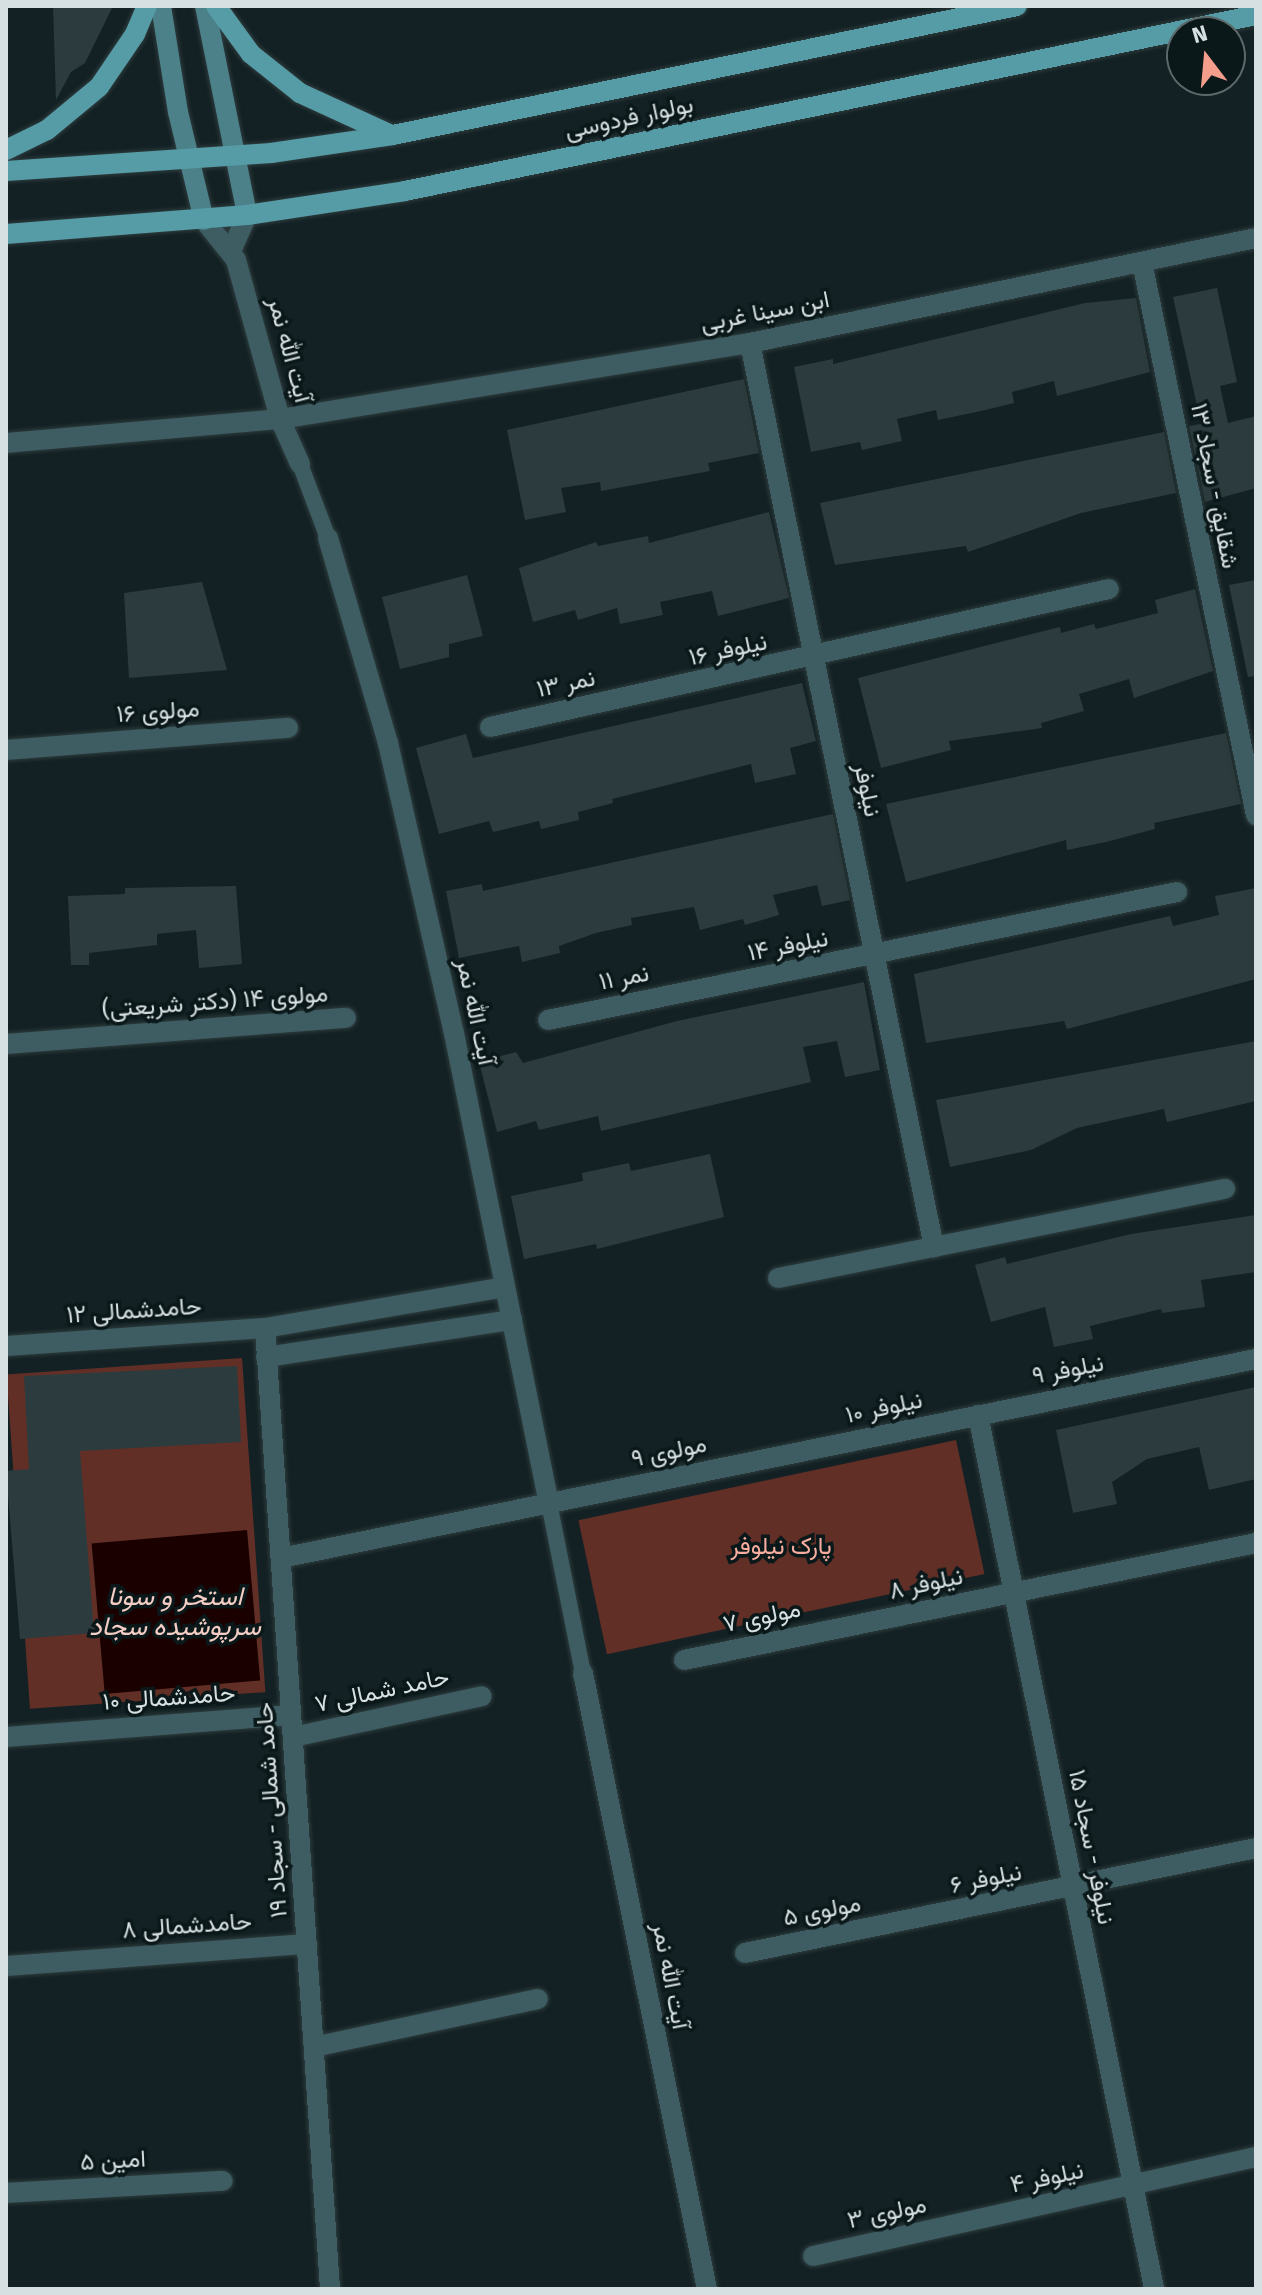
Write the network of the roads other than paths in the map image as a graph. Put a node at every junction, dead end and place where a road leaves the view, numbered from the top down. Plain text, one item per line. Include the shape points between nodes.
1 (147, 6) edge
2 (161, 6) edge
3 (205, 6) edge
4 (216, 6) edge
5 (1017, 6) edge
6 (1256, 15) edge
7 (393, 135) junction
8 (6, 150) edge
9 (236, 156) junction
10 (190, 159) junction
11 (6, 171) edge
12 (247, 215) junction
13 (204, 220) junction
14 (6, 234) edge
15 (1256, 238) edge
16 (232, 249) junction
17 (1142, 262) junction
18 (750, 343) junction
19 (280, 419) junction
20 (6, 443) edge
21 (300, 464) joint
22 (328, 538) joint
23 (1109, 589) dead end
24 (814, 659) junction
25 (652, 693) joint
26 (490, 727) dead end
27 (288, 728) dead end
28 (6, 750) edge
29 (1256, 815) edge
30 (1177, 892) dead end
31 (875, 955) junction
32 (711, 987) joint
33 (346, 1018) dead end
34 (548, 1020) dead end
35 (6, 1044) edge
36 (1225, 1189) dead end
37 (934, 1247) junction
38 (778, 1278) dead end
39 (505, 1287) junction
40 (512, 1320) junction
41 (265, 1328) junction
42 (6, 1346) edge
43 (266, 1357) junction
44 (1256, 1359) edge
45 (978, 1415) junction
46 (800, 1452) joint
47 (549, 1503) junction
48 (1256, 1543) edge
49 (281, 1558) junction
50 (1014, 1592) junction
51 (849, 1626) joint
52 (684, 1660) dead end
53 (583, 1673) joint
54 (482, 1696) dead end
55 (291, 1715) junction
56 (6, 1737) edge
57 (293, 1737) junction
58 (1256, 1848) edge
59 (1073, 1888) junction
60 (909, 1921) joint
61 (307, 1944) junction
62 (745, 1953) dead end
63 (6, 1966) edge
64 (538, 1999) dead end
65 (314, 2047) junction
66 (1256, 2157) edge
67 (223, 2181) dead end
68 (1133, 2186) junction
69 (6, 2193) edge
70 (973, 2221) joint
71 (813, 2256) dead end
72 (330, 2289) edge
73 (707, 2289) edge
74 (1154, 2289) edge

1 - 8 main road via 99,87 47,130
2 - 10 main road
3 - 9 main road
4 - 7 main road via 251,54 300,93
5 - 7 main road, بولوار فردوسی
6 - 12 main road, بولوار فردوسی via 405,191
7 - 9 main road, بولوار فردوسی
9 - 10 main road, بولوار فردوسی
9 - 12 main road
10 - 11 main road, بولوار فردوسی
10 - 13 main road
12 - 13 main road, بولوار فردوسی
12 - 16 street
13 - 14 main road, بولوار فردوسی
13 - 16 street, آیت الله نمر
15 - 17 street, ابن سینا غربی
16 - 19 street, آیت الله نمر
17 - 18 street, ابن سینا غربی
17 - 29 street, شقایق - سجاد ۱۳
18 - 19 street, ابن سینا غربی
18 - 24 street, نیلوفر
19 - 20 street, ابن سینا غربی
19 - 21 street, آیت الله نمر
21 - 22 street
22 - 39 street, آیت الله نمر via 388,743
23 - 24 street, نیلوفر ۱۶
24 - 25 street, نیلوفر ۱۶
24 - 31 street, نیلوفر
25 - 26 street, نمر ۱۳
27 - 28 street, مولوی ۱۶
30 - 31 street, نیلوفر ۱۴
31 - 32 street, نیلوفر ۱۴
31 - 37 street, نیلوفر
32 - 34 street, نمر ۱۱
33 - 35 street, مولوی ۱۴ (دکتر شریعتی)
36 - 37 street
37 - 38 street
39 - 40 street, آیت الله نمر
39 - 41 street, حامدشمالی ۱۲
40 - 43 street
40 - 47 street, آیت الله نمر
41 - 42 street, حامدشمالی ۱۲
41 - 43 street, حامد شمالی - سجاد ۱۹
43 - 49 street, حامد شمالی - سجاد ۱۹
44 - 45 street, نیلوفر ۹
45 - 46 street, نیلوفر ۱۰
45 - 50 street, نیلوفر - سجاد ۱۵
46 - 47 street, مولوی ۹
47 - 49 street, مولوی ۹
47 - 53 street
48 - 50 street, نیلوفر ۸
49 - 55 street, حامد شمالی - سجاد ۱۹
50 - 51 street, نیلوفر ۸
50 - 59 street, نیلوفر - سجاد ۱۵
51 - 52 street, مولوی ۷
53 - 73 street, آیت الله نمر
54 - 57 street, حامد شمالی ۷
55 - 56 street, حامدشمالی ۱۰
55 - 57 street, حامد شمالی - سجاد ۱۹
57 - 61 street, حامد شمالی - سجاد ۱۹
58 - 59 street, نیلوفر ۶
59 - 60 street, نیلوفر ۶
59 - 68 street, نیلوفر - سجاد ۱۵
60 - 62 street, مولوی ۵
61 - 63 street, حامدشمالی ۸
61 - 65 street, حامد شمالی - سجاد ۱۹
64 - 65 street
65 - 72 street, حامد شمالی - سجاد ۱۹
66 - 68 street, نیلوفر ۴
67 - 69 street, امین ۵
68 - 70 street, نیلوفر ۴
68 - 74 street, نیلوفر - سجاد ۱۵
70 - 71 street, مولوی ۳

